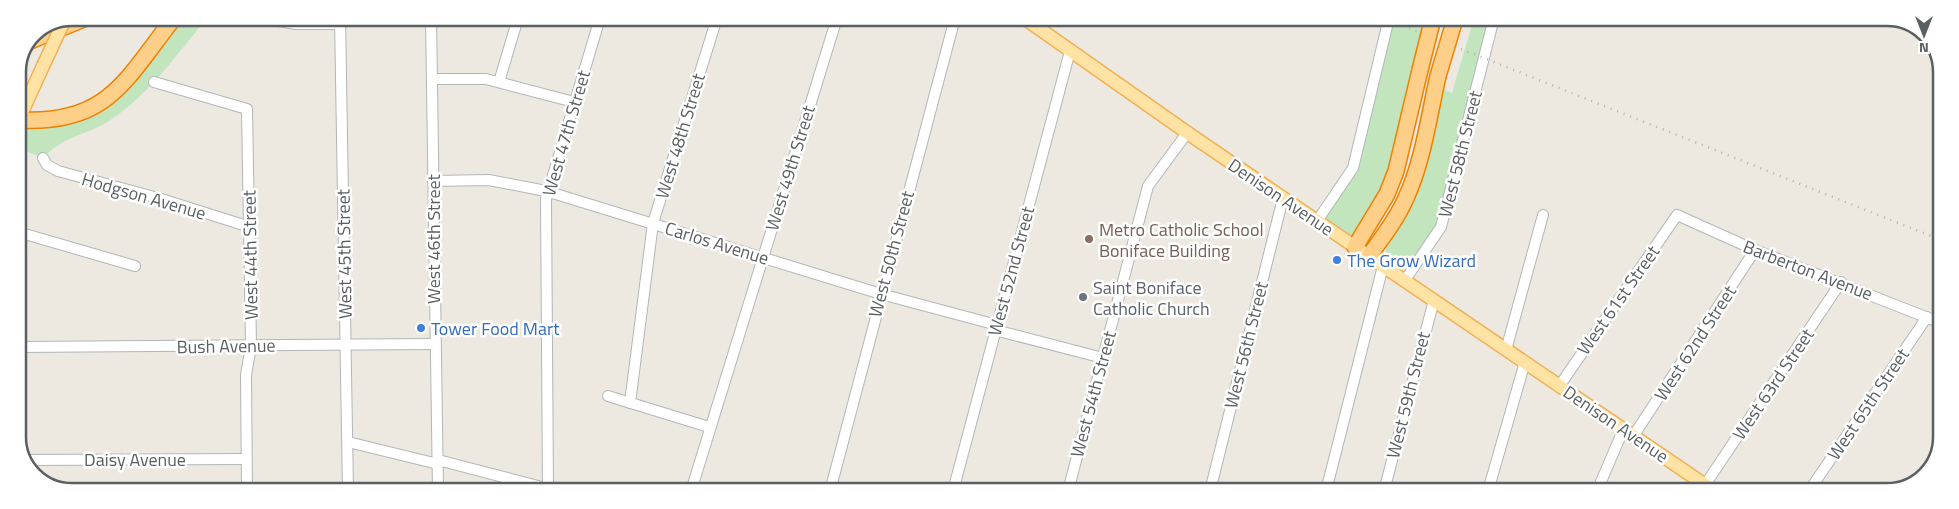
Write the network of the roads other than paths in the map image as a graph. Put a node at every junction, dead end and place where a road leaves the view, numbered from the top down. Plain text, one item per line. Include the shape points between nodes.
1 (168, 26) edge
2 (340, 26) edge
3 (431, 26) edge
4 (516, 26) edge
5 (598, 26) edge
6 (715, 26) edge
7 (834, 26) edge
8 (953, 26) edge
9 (1035, 26) edge
10 (1387, 26) edge
11 (1431, 26) edge
12 (1453, 26) edge
13 (1492, 26) edge
14 (64, 27) edge
15 (61, 28) edge
16 (47, 34) edge
17 (1070, 51) junction
18 (433, 79) junction
19 (154, 82) dead end
20 (499, 82) junction
21 (574, 102) junction
22 (26, 103) edge
23 (26, 120) edge
24 (1187, 133) junction
25 (42, 158) dead end
26 (433, 181) junction
27 (546, 191) junction
28 (1283, 198) junction
29 (1542, 216) dead end
30 (1677, 216) joint
31 (1317, 221) junction
32 (653, 224) junction
33 (250, 227) junction
34 (26, 234) edge
35 (1355, 247) junction
36 (1755, 250) junction
37 (1369, 256) junction
38 (762, 257) junction
39 (135, 266) dead end
40 (1383, 266) junction
41 (1404, 280) junction
42 (1841, 282) junction
43 (881, 294) junction
44 (1434, 300) junction
45 (1927, 317) junction
46 (1933, 320) edge
47 (996, 328) junction
48 (345, 344) junction
49 (434, 344) junction
50 (251, 346) junction
51 (26, 347) edge
52 (1506, 350) junction
53 (1103, 358) junction
54 (1525, 362) junction
55 (1560, 385) junction
56 (608, 396) dead end
57 (630, 403) junction
58 (710, 427) junction
59 (1629, 432) junction
60 (348, 442) junction
61 (246, 459) junction
62 (33, 460) edge
63 (438, 462) junction
64 (246, 483) edge
65 (348, 483) edge
66 (438, 483) edge
67 (523, 483) edge
68 (551, 483) edge
69 (693, 483) edge
70 (832, 483) edge
71 (955, 483) edge
72 (1070, 483) edge
73 (1212, 483) edge
74 (1328, 483) edge
75 (1386, 483) edge
76 (1490, 483) edge
77 (1602, 483) edge
78 (1698, 483) edge
79 (1706, 483) edge
80 (1815, 483) edge

1 - 23 highway via 122,84 94,108 58,118
2 - 48 street, West 45th Street
3 - 18 street, West 46th Street
4 - 20 street
5 - 21 street, West 47th Street
6 - 32 street, West 48th Street
7 - 38 street, West 49th Street
8 - 43 street, West 50th Street
9 - 17 main road, Denison Avenue
10 - 31 street via 1353,168
11 - 35 highway, bridge via 1396,171 1387,194
12 - 37 highway, bridge via 1410,190
13 - 41 street, West 58th Street via 1441,228
14 - 16 highway
15 - 22 main road, bridge
17 - 24 main road, Denison Avenue
17 - 47 street, West 52nd Street
18 - 20 street
18 - 26 street, West 46th Street
19 - 33 street, West 44th Street via 247,109
20 - 21 street
21 - 27 street, West 47th Street
24 - 28 main road, Denison Avenue
24 - 53 street, West 54th Street via 1148,186
25 - 33 street, Hodgson Avenue via 58,171
26 - 27 street, Carlos Avenue via 490,180
26 - 49 street, West 46th Street
27 - 32 street, Carlos Avenue
27 - 68 street, West 47th Street
28 - 31 main road, Denison Avenue
28 - 73 street, West 56th Street
29 - 52 street
30 - 36 street, Barberton Avenue
30 - 55 street, West 61st Street
31 - 35 main road, Denison Avenue
32 - 38 street, Carlos Avenue
32 - 57 street, West 48th Street
33 - 50 street, West 44th Street
34 - 39 street
35 - 37 main road, Denison Avenue
36 - 42 street, Barberton Avenue
36 - 59 street, West 62nd Street
37 - 40 main road, Denison Avenue
38 - 43 street, Carlos Avenue
38 - 58 street, West 49th Street
40 - 41 main road, Denison Avenue
40 - 74 street
41 - 44 main road, Denison Avenue
42 - 45 street, Barberton Avenue
42 - 79 street, West 63rd Street
43 - 47 street, Carlos Avenue
43 - 70 street, West 50th Street
44 - 52 main road, Denison Avenue
44 - 75 street, West 59th Street
45 - 46 street, Barberton Avenue
45 - 80 street, West 65th Street
47 - 53 street, Carlos Avenue
47 - 71 street, West 52nd Street
48 - 49 street, Bush Avenue
48 - 50 street, Bush Avenue
48 - 60 street, West 45th Street
49 - 63 street, West 46th Street
50 - 51 street, Bush Avenue
50 - 61 street, West 44th Street via 246,374
52 - 54 main road, Denison Avenue
53 - 72 street, West 54th Street
54 - 55 main road, Denison Avenue
54 - 76 street
55 - 59 main road, Denison Avenue
56 - 57 street
57 - 58 street
58 - 69 street, West 49th Street
59 - 77 street, West 62nd Street
59 - 78 main road, Denison Avenue
60 - 63 street
60 - 65 street, West 45th Street
61 - 62 street, Daisy Avenue
61 - 64 street, West 44th Street
63 - 66 street, West 46th Street
63 - 67 street

